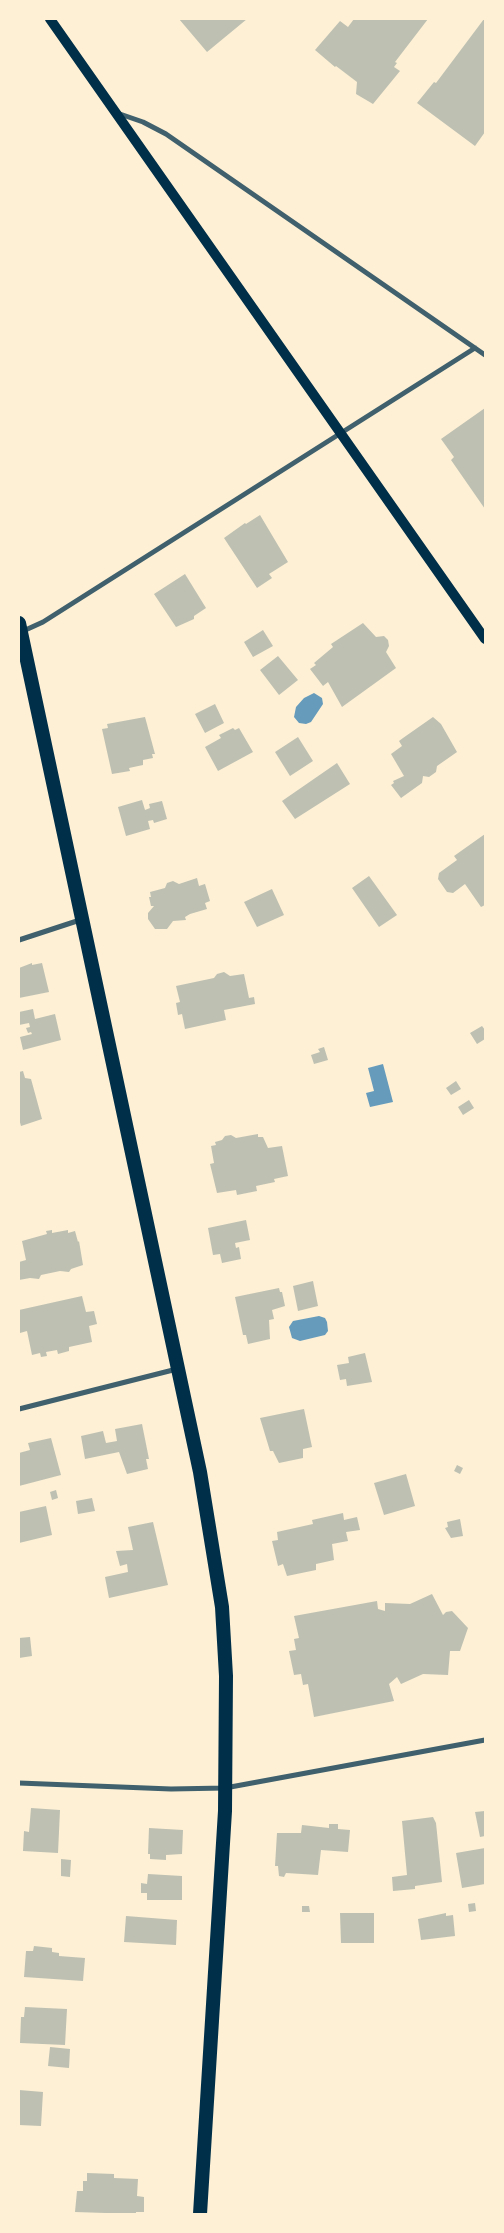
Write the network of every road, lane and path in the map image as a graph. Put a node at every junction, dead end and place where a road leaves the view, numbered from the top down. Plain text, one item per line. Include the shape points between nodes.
1 (50, 19) edge
2 (117, 113) junction
3 (475, 348) junction
4 (485, 355) edge
5 (341, 433) junction
6 (20, 628) edge
7 (485, 639) edge
8 (83, 920) junction
9 (19, 940) edge
10 (178, 1369) junction
11 (19, 1409) edge
12 (485, 1740) edge
13 (19, 1782) edge
14 (226, 1788) junction
15 (200, 2214) edge

1 - 2 main road
2 - 3 street via 166,134
2 - 5 main road
3 - 4 street
3 - 5 street
5 - 6 street via 43,622
5 - 7 main road
6 - 8 highway
8 - 9 street
8 - 10 highway
10 - 11 street
10 - 14 highway via 222,1606
12 - 14 street
13 - 14 street via 171,1789
14 - 15 highway

